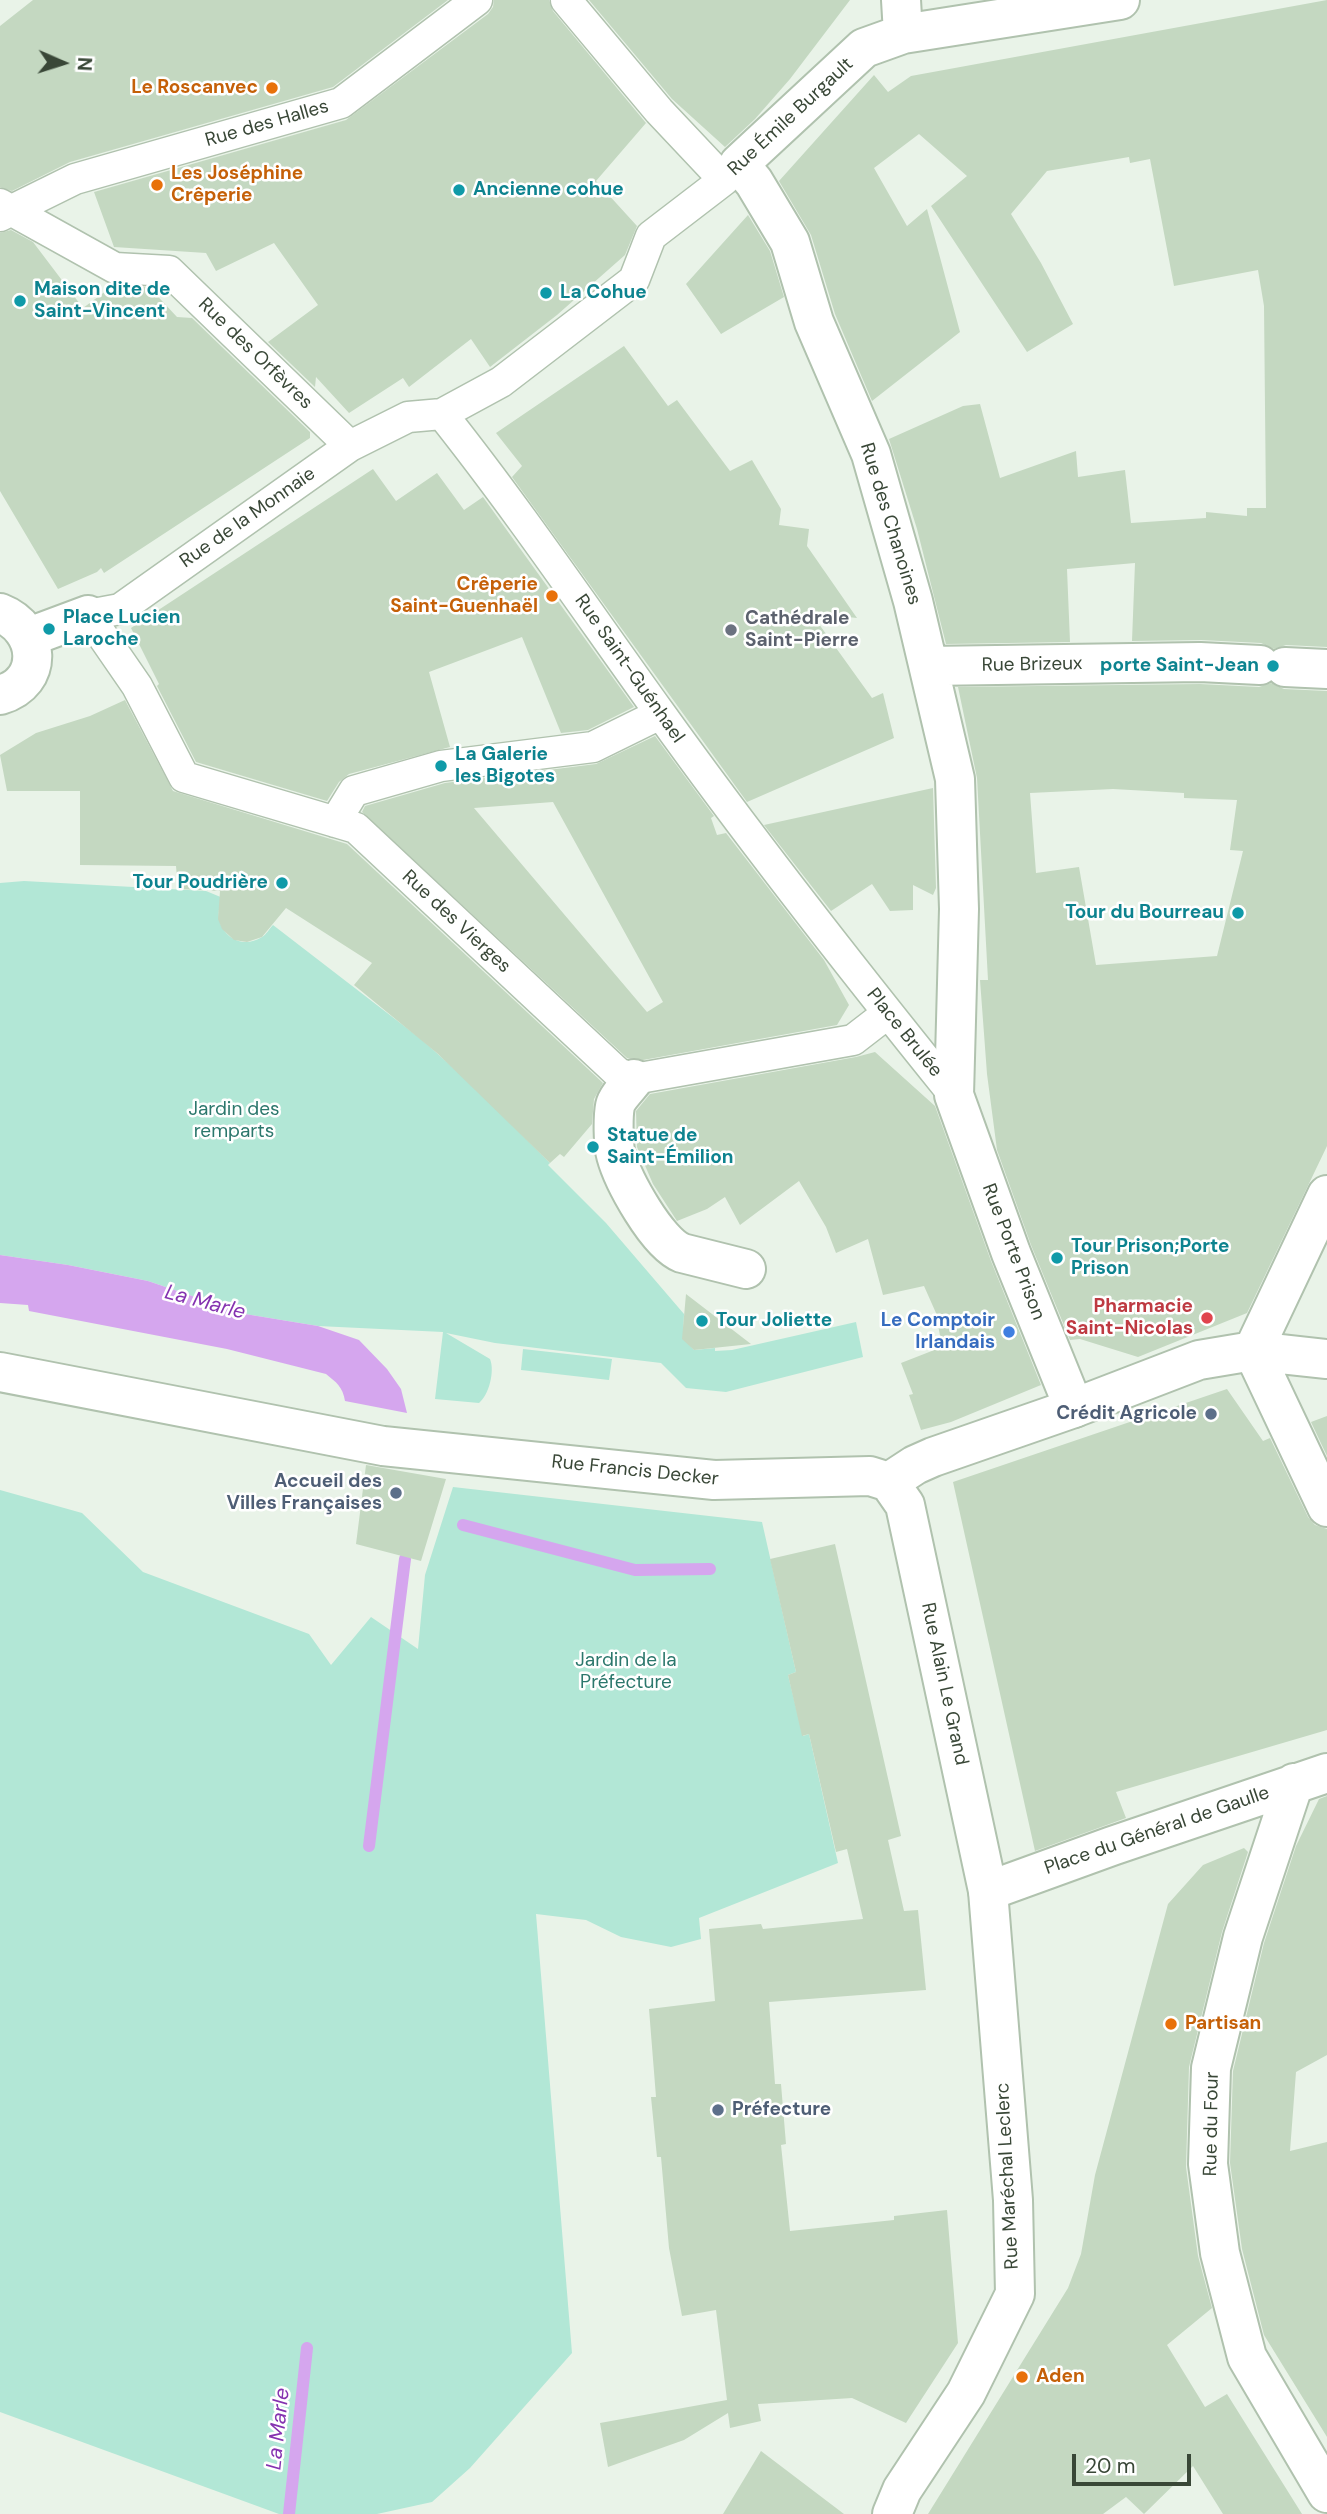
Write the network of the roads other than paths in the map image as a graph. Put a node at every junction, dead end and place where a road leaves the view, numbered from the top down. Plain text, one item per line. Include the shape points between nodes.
1 (477, 0) edge
2 (566, 0) edge
3 (1120, 0) edge
4 (902, 17) edge
5 (732, 172) junction
6 (4, 210) edge
7 (442, 414) junction
8 (351, 446) junction
9 (88, 615) junction
10 (14, 625) edge
11 (929, 666) junction
12 (1327, 669) edge
13 (0, 695) edge
14 (660, 713) junction
15 (335, 822) junction
16 (959, 909) joint
17 (816, 924) joint
18 (888, 1013) junction
19 (634, 1079) junction
20 (954, 1095) junction
21 (1327, 1195) edge
22 (747, 1269) dead end
23 (1253, 1350) junction
24 (1327, 1359) edge
25 (0, 1371) edge
26 (1074, 1408) junction
27 (888, 1482) junction
28 (1327, 1507) edge
29 (1310, 1778) edge
30 (988, 1891) junction
31 (1327, 2493) edge
32 (892, 2514) edge

1 - 6 street, Rue des Halles via 341,103 71,182
2 - 5 street via 659,111
3 - 4 street, Rue Émile Burgault
4 - 5 street, Rue Émile Burgault
5 - 7 street via 651,236 635,280 501,382
5 - 11 street, Rue des Chanoines via 754,182 790,242 814,322 872,454
6 - 8 street, Rue des Orfèvres via 115,268 169,271
7 - 8 street, Rue de la Monnaie via 408,417
7 - 14 street, Rue Saint-Guénhael via 495,480
8 - 9 street, Rue de la Monnaie via 120,609
9 - 10 street
9 - 15 street, Rue des Vierges via 137,686 184,777
10 - 13 street via 32,662 20,685
11 - 12 street, Rue Brizeux via 1199,662
11 - 16 street, Rue des Chanoines via 955,779
14 - 15 street via 593,747 441,766 354,791
14 - 17 street, Rue Saint-Guénhael
15 - 19 street, Rue des Vierges via 356,828 618,1073
16 - 20 street, Place Brulée
17 - 18 street, Place Brulée
18 - 19 street via 853,1041
18 - 20 street, Place Brulée
19 - 22 street via 615,1103 615,1153 656,1233 682,1253
20 - 26 street, Rue Porte Prison
21 - 23 street
23 - 24 street
23 - 26 street via 1199,1360
23 - 28 street
25 - 27 street, Rue Francis Decker via 383,1446 713,1480 870,1476
26 - 27 street via 933,1457
27 - 30 street, Rue Alain Le Grand via 905,1505
29 - 30 street, Place du Général de Gaulle
29 - 31 street, Rue du Four via 1243,1937 1211,2068 1208,2164 1220,2253 1247,2357
30 - 32 street, Rue Maréchal Leclerc via 1013,2200 1014,2294 965,2393 902,2490

